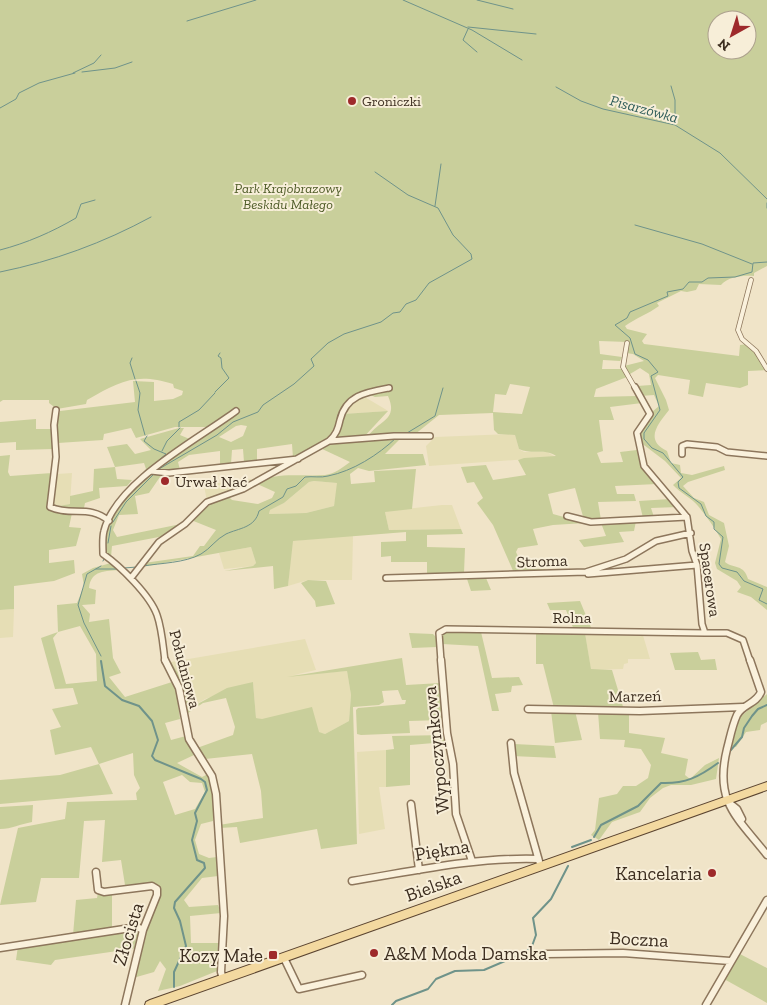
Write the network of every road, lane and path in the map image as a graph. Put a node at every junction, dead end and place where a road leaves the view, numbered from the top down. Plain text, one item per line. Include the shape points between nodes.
1 (751, 280) dead end
2 (627, 343) dead end
3 (767, 369) edge
4 (389, 388) dead end
5 (56, 410) dead end
6 (236, 411) dead end
7 (430, 436) dead end
8 (330, 441) junction
9 (682, 454) dead end
10 (767, 456) edge
11 (300, 459) junction
12 (151, 471) junction
13 (567, 516) dead end
14 (687, 517) junction
15 (109, 521) junction
16 (691, 533) junction
17 (698, 565) junction
18 (547, 576) dead end
19 (131, 578) junction
20 (386, 578) dead end
21 (705, 632) junction
22 (440, 633) joint
23 (743, 707) junction
24 (528, 709) dead end
25 (511, 743) dead end
26 (767, 786) edge
27 (727, 801) junction
28 (411, 804) dead end
29 (767, 854) edge
30 (472, 861) junction
31 (539, 863) junction
32 (419, 870) junction
33 (96, 872) dead end
34 (352, 881) dead end
35 (767, 900) edge
36 (143, 930) junction
37 (0, 948) edge
38 (546, 954) dead end
39 (284, 958) junction
40 (730, 961) junction
41 (362, 975) dead end
42 (223, 979) junction
43 (125, 1005) edge
44 (150, 1005) edge
45 (706, 1005) edge

1 - 3 street via 752,289 738,322 738,332
2 - 14 street, Spacerowa via 622,366 650,414 637,435 644,466
4 - 8 street via 352,397
5 - 15 street via 56,457 50,507 61,512 97,512
6 - 12 street, Południowa
7 - 8 street
8 - 11 street
9 - 10 street via 682,446 687,444
11 - 12 street
11 - 19 street via 243,489 207,502 185,524 159,542
12 - 15 street, Południowa via 118,505
13 - 14 street via 591,522
14 - 16 street, Spacerowa
15 - 19 street, Południowa via 102,545 103,554
16 - 17 street, Spacerowa via 692,551
16 - 20 street, Stroma via 656,541 626,559 586,572
17 - 18 street
17 - 21 street, Spacerowa
19 - 42 street, Południowa via 157,614 165,661 179,688 189,739 212,776 224,916
21 - 22 street, Rolna via 446,629
21 - 23 street, Spacerowa via 734,635 745,644 761,696
22 - 30 street, Wypoczynkowa via 456,814
23 - 24 street, Marzeń via 640,711
23 - 27 street, Spacerowa via 723,759 721,785
25 - 31 street via 514,774
26 - 27 main road, Bielska
27 - 29 street
27 - 31 main road, Bielska
28 - 32 street
30 - 31 street, Piękna via 503,858
30 - 32 street, Piękna
31 - 39 main road, Bielska
32 - 34 street, Piękna
33 - 36 street, Złocista via 98,890 104,892 152,886 157,889
35 - 40 street
36 - 37 street via 137,926
36 - 43 street, Złocista
38 - 40 street, Boczna via 623,953
39 - 41 street via 298,989
39 - 42 main road, Bielska
40 - 45 street
42 - 44 main road, Bielska

